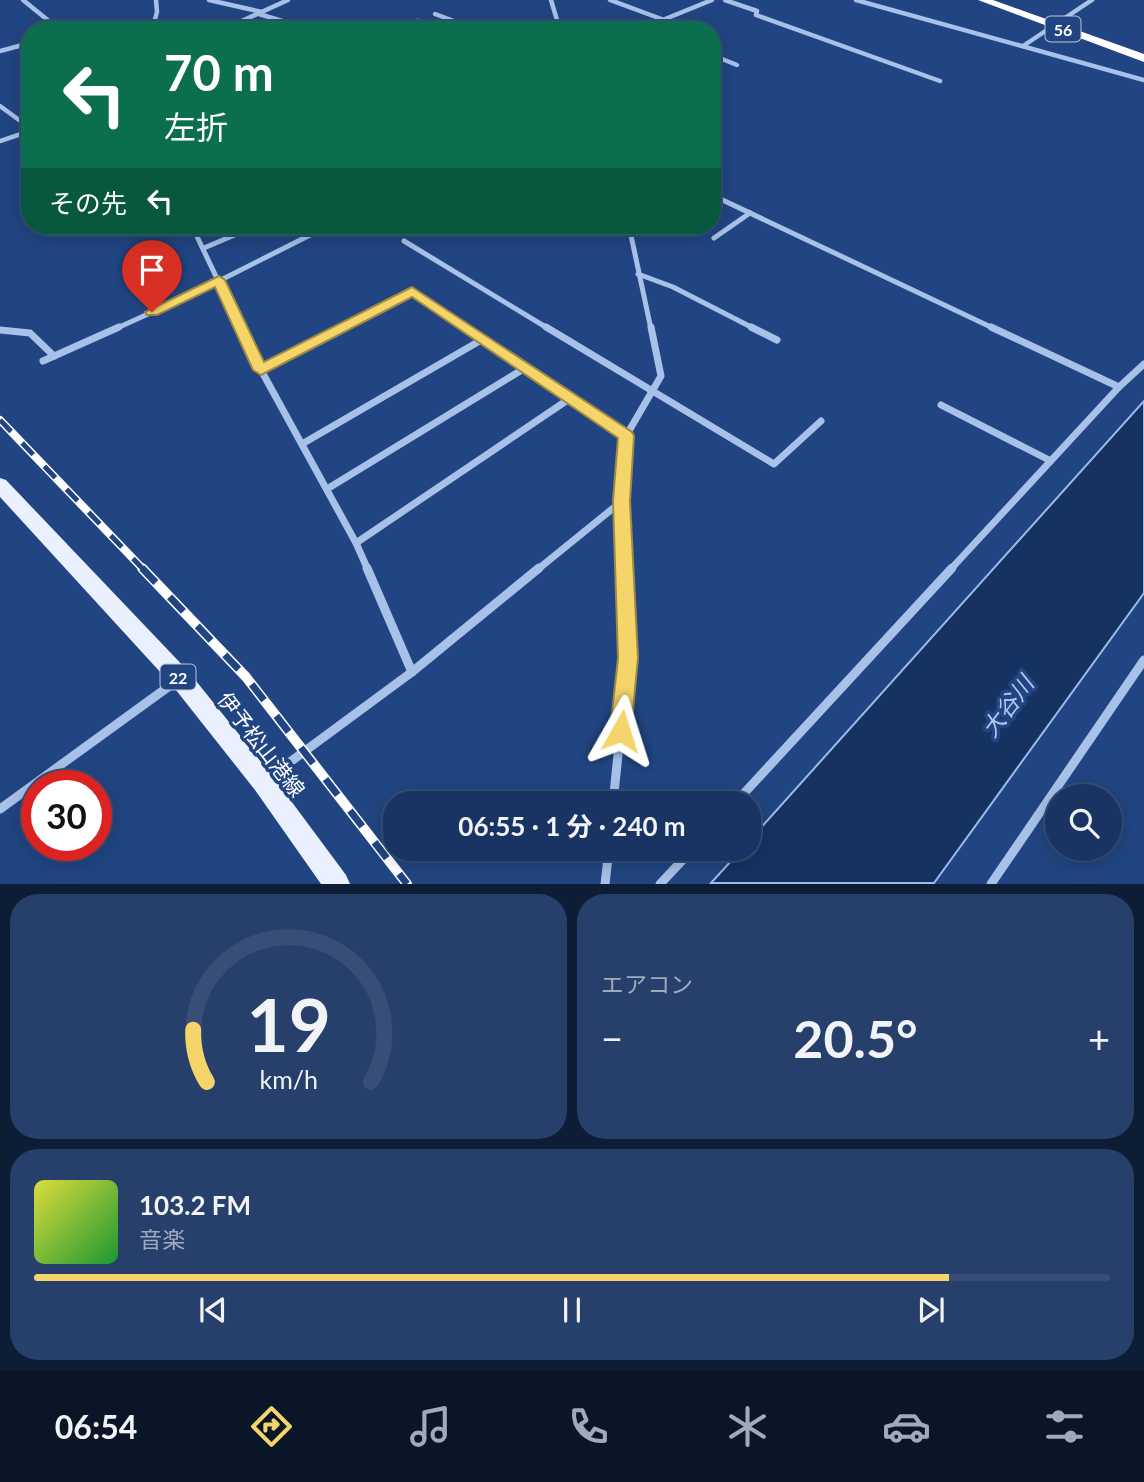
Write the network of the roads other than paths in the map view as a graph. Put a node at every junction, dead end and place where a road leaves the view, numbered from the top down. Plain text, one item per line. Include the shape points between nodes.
1 (23, 0) edge
2 (156, 0) edge
3 (209, 0) edge
4 (288, 0) edge
5 (551, 0) edge
6 (610, 0) edge
7 (712, 0) edge
8 (725, 0) edge
9 (856, 0) edge
10 (983, 0) edge
11 (1010, 0) edge
12 (1092, 0) edge
13 (260, 13) junction
14 (435, 14) road end
15 (664, 19) junction
16 (49, 21) edge
17 (154, 21) edge
18 (242, 21) edge
19 (284, 21) edge
20 (454, 21) edge
21 (557, 21) edge
22 (659, 21) edge
23 (669, 21) edge
24 (1057, 22) junction
25 (21, 45) edge
26 (1023, 46) junction
27 (1144, 47) edge
28 (0, 51) edge
29 (1144, 58) edge
30 (721, 59) edge
31 (737, 65) dead end
32 (1144, 80) edge
33 (940, 81) dead end
34 (0, 106) edge
35 (21, 122) edge
36 (21, 133) edge
37 (0, 141) edge
38 (721, 199) edge
39 (750, 213) junction
40 (721, 233) edge
41 (197, 235) edge
42 (235, 235) edge
43 (310, 235) edge
44 (631, 235) edge
45 (718, 235) edge
46 (714, 238) dead end
47 (404, 242) dead end
48 (204, 248) junction
49 (638, 274) junction
50 (219, 280) junction
51 (0, 330) edge
52 (483, 339) junction
53 (777, 340) dead end
54 (54, 356) junction
55 (43, 361) dead end
56 (1144, 364) edge
57 (524, 368) junction
58 (261, 370) junction
59 (1119, 387) junction
60 (652, 391) junction
61 (572, 397) junction
62 (942, 405) dead end
63 (821, 421) dead end
64 (626, 436) junction
65 (302, 444) junction
66 (1051, 461) junction
67 (0, 485) edge
68 (327, 489) junction
69 (622, 501) junction
70 (356, 542) junction
71 (1144, 660) edge
72 (412, 672) junction
73 (180, 678) junction
74 (263, 782) junction
75 (615, 791) edge
76 (746, 791) edge
77 (0, 809) edge
78 (608, 861) edge
79 (682, 861) edge
80 (337, 884) edge
81 (605, 884) edge
82 (660, 884) edge
83 (991, 884) edge

1 - 16 street
2 - 17 street
3 - 13 street
4 - 13 street
5 - 21 street
6 - 15 street
7 - 15 street
8 - 33 street
9 - 26 street
10 - 24 highway, 56
11 - 24 highway, 56
12 - 24 street
13 - 18 street
13 - 19 street
14 - 20 street
15 - 22 street
15 - 23 street
24 - 26 street
24 - 27 highway, 56
24 - 29 highway, 56
25 - 28 street
26 - 32 street
30 - 31 street
34 - 35 street
36 - 37 street
38 - 39 street
39 - 40 street
39 - 59 street
41 - 48 street
42 - 48 street
43 - 50 street
44 - 49 street
45 - 46 street
47 - 60 street
48 - 50 street
49 - 53 street
49 - 60 street via 661,376
50 - 54 street
50 - 58 street
51 - 54 street via 30,333
52 - 57 street
52 - 58 street via 412,291
52 - 65 street
54 - 55 street
56 - 59 street
57 - 61 street
57 - 68 street
58 - 65 street
59 - 66 street
60 - 63 street via 774,464
60 - 64 street
61 - 64 street
61 - 70 street
62 - 66 street
64 - 69 street
65 - 68 street
66 - 76 street
67 - 73 main road, 伊予松山港線 / 22
68 - 70 street
69 - 72 street
69 - 75 street via 628,658
70 - 72 street
71 - 83 street
72 - 74 street
73 - 74 main road, 伊予松山港線 / 22
73 - 77 street
74 - 80 main road, 伊予松山港線 / 22
78 - 81 street
79 - 82 street

